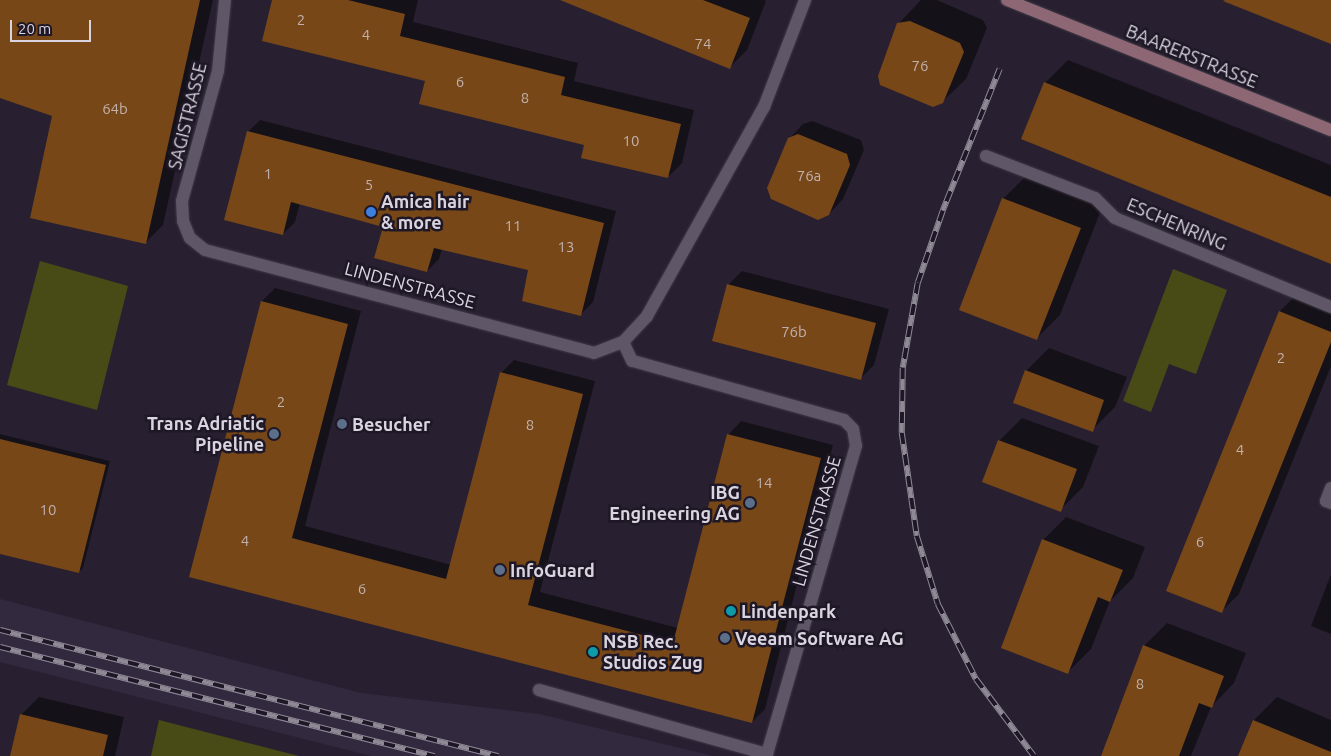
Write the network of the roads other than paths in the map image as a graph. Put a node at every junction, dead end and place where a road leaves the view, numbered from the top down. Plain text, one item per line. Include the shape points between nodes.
1 (225, 0) edge
2 (805, 0) edge
3 (1007, 0) edge
4 (1331, 130) edge
5 (986, 156) dead end
6 (190, 238) joint
7 (1331, 307) edge
8 (623, 342) junction
9 (1331, 488) edge
10 (1331, 503) edge
11 (539, 690) dead end

1 - 6 street, SAGISTRASSE via 218,71 182,201 183,221
2 - 8 street, LINDENSTRASSE via 759,116 647,316
3 - 4 main road, BAARERSTRASSE
5 - 7 street, ESCHENRING via 1095,198 1115,218
6 - 8 street, LINDENSTRASSE via 206,250 594,353
8 - 11 street, LINDENSTRASSE via 632,361 844,420 853,429 856,446 767,754
9 - 10 street via 1326,501

